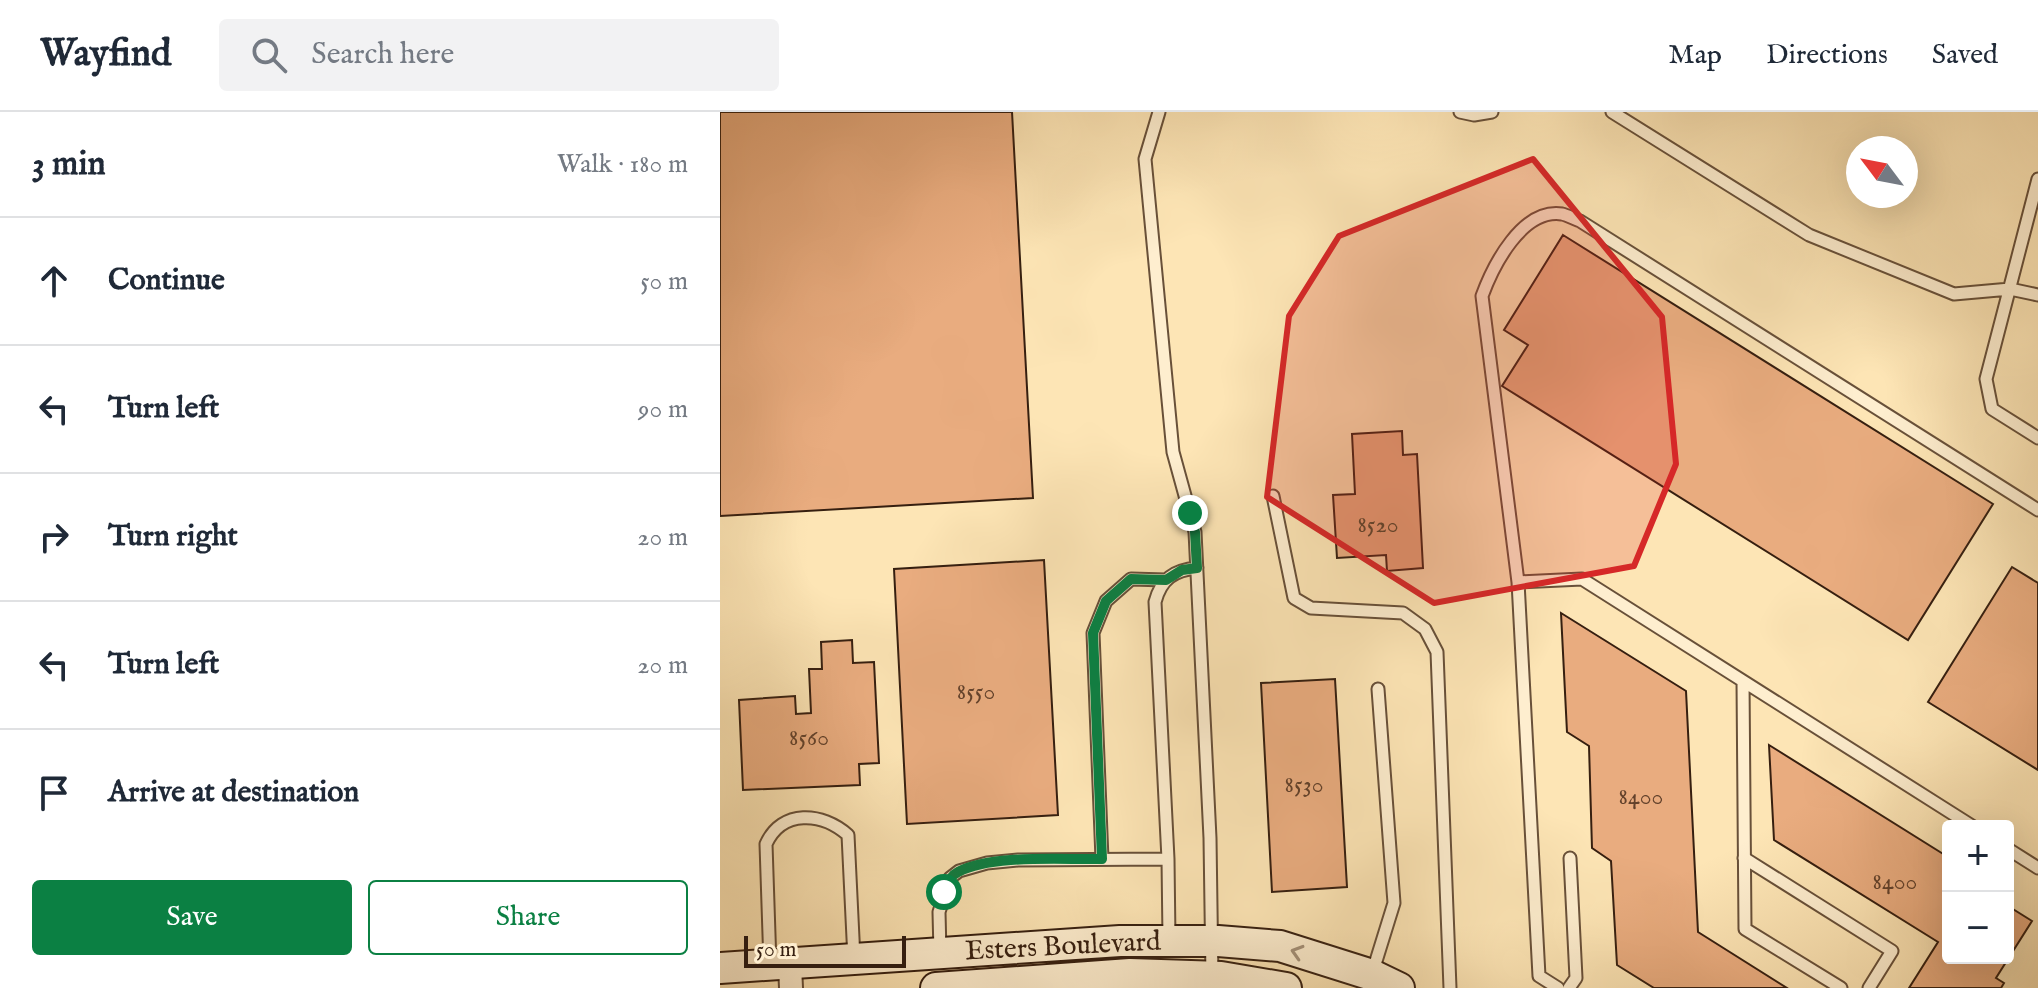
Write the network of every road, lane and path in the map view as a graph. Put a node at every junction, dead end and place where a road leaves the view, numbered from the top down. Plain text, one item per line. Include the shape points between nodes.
1 (1159, 112) edge
2 (1460, 112) edge
3 (1492, 112) edge
4 (1612, 112) edge
5 (2038, 179) edge
6 (2010, 289) junction
7 (2038, 295) edge
8 (2038, 438) edge
9 (1273, 496) dead end
10 (2038, 510) edge
11 (1197, 568) junction
12 (1166, 580) junction
13 (1518, 582) junction
14 (1743, 681) junction
15 (1378, 689) dead end
16 (1963, 820) edge
17 (2014, 853) edge
18 (1570, 858) dead end
19 (1744, 858) junction
20 (1102, 859) junction
21 (1168, 859) junction
22 (2038, 868) edge
23 (1169, 941) junction
24 (1213, 941) junction
25 (940, 954) junction
26 (854, 960) junction
27 (720, 968) edge
28 (784, 973) edge
29 (1212, 977) junction
30 (1385, 981) edge
31 (1169, 982) edge
32 (1009, 986) edge
33 (936, 988) edge
34 (1286, 988) edge
35 (1450, 988) edge
36 (1558, 988) edge
37 (1569, 988) edge
38 (1841, 988) edge
39 (1869, 988) edge

1 - 11 lane via 1145,159 1173,452 1195,532
2 - 3 lane
4 - 6 lane via 1809,235 1954,294
5 - 6 lane
6 - 7 lane
6 - 8 lane via 1986,379 1992,409
9 - 35 lane via 1294,598 1311,608 1403,613 1425,629 1437,652
10 - 13 lane via 1580,221 1561,214 1542,216 1513,238 1482,296
11 - 12 lane
11 - 24 lane
12 - 20 lane via 1131,579 1106,601 1093,633
12 - 21 lane via 1155,602
13 - 14 lane via 1582,579
13 - 36 lane via 1539,976
14 - 16 lane
14 - 19 lane
15 - 30 lane via 1394,903
17 - 22 lane
18 - 37 lane via 1576,978
19 - 38 lane via 1745,929
19 - 39 lane via 1892,951
20 - 21 lane
20 - 25 lane via 1018,860 959,871 950,878 939,912
21 - 23 lane
23 - 24 main road, Esters Boulevard
23 - 25 main road, Esters Boulevard
23 - 31 main road
24 - 29 lane
30 -> 24 main road, Esters Boulevard via 1280,946
25 - 26 main road, Esters Boulevard
26 - 28 main road, Esters Boulevard
26 - 28 lane via 848,835 828,821 804,817 779,826 766,844
27 - 28 main road, Esters Boulevard
29 - 31 main road, Esters Boulevard
29 - 34 main road, Esters Boulevard
31 - 32 main road, Esters Boulevard via 1130,974
32 - 33 main road, Esters Boulevard

